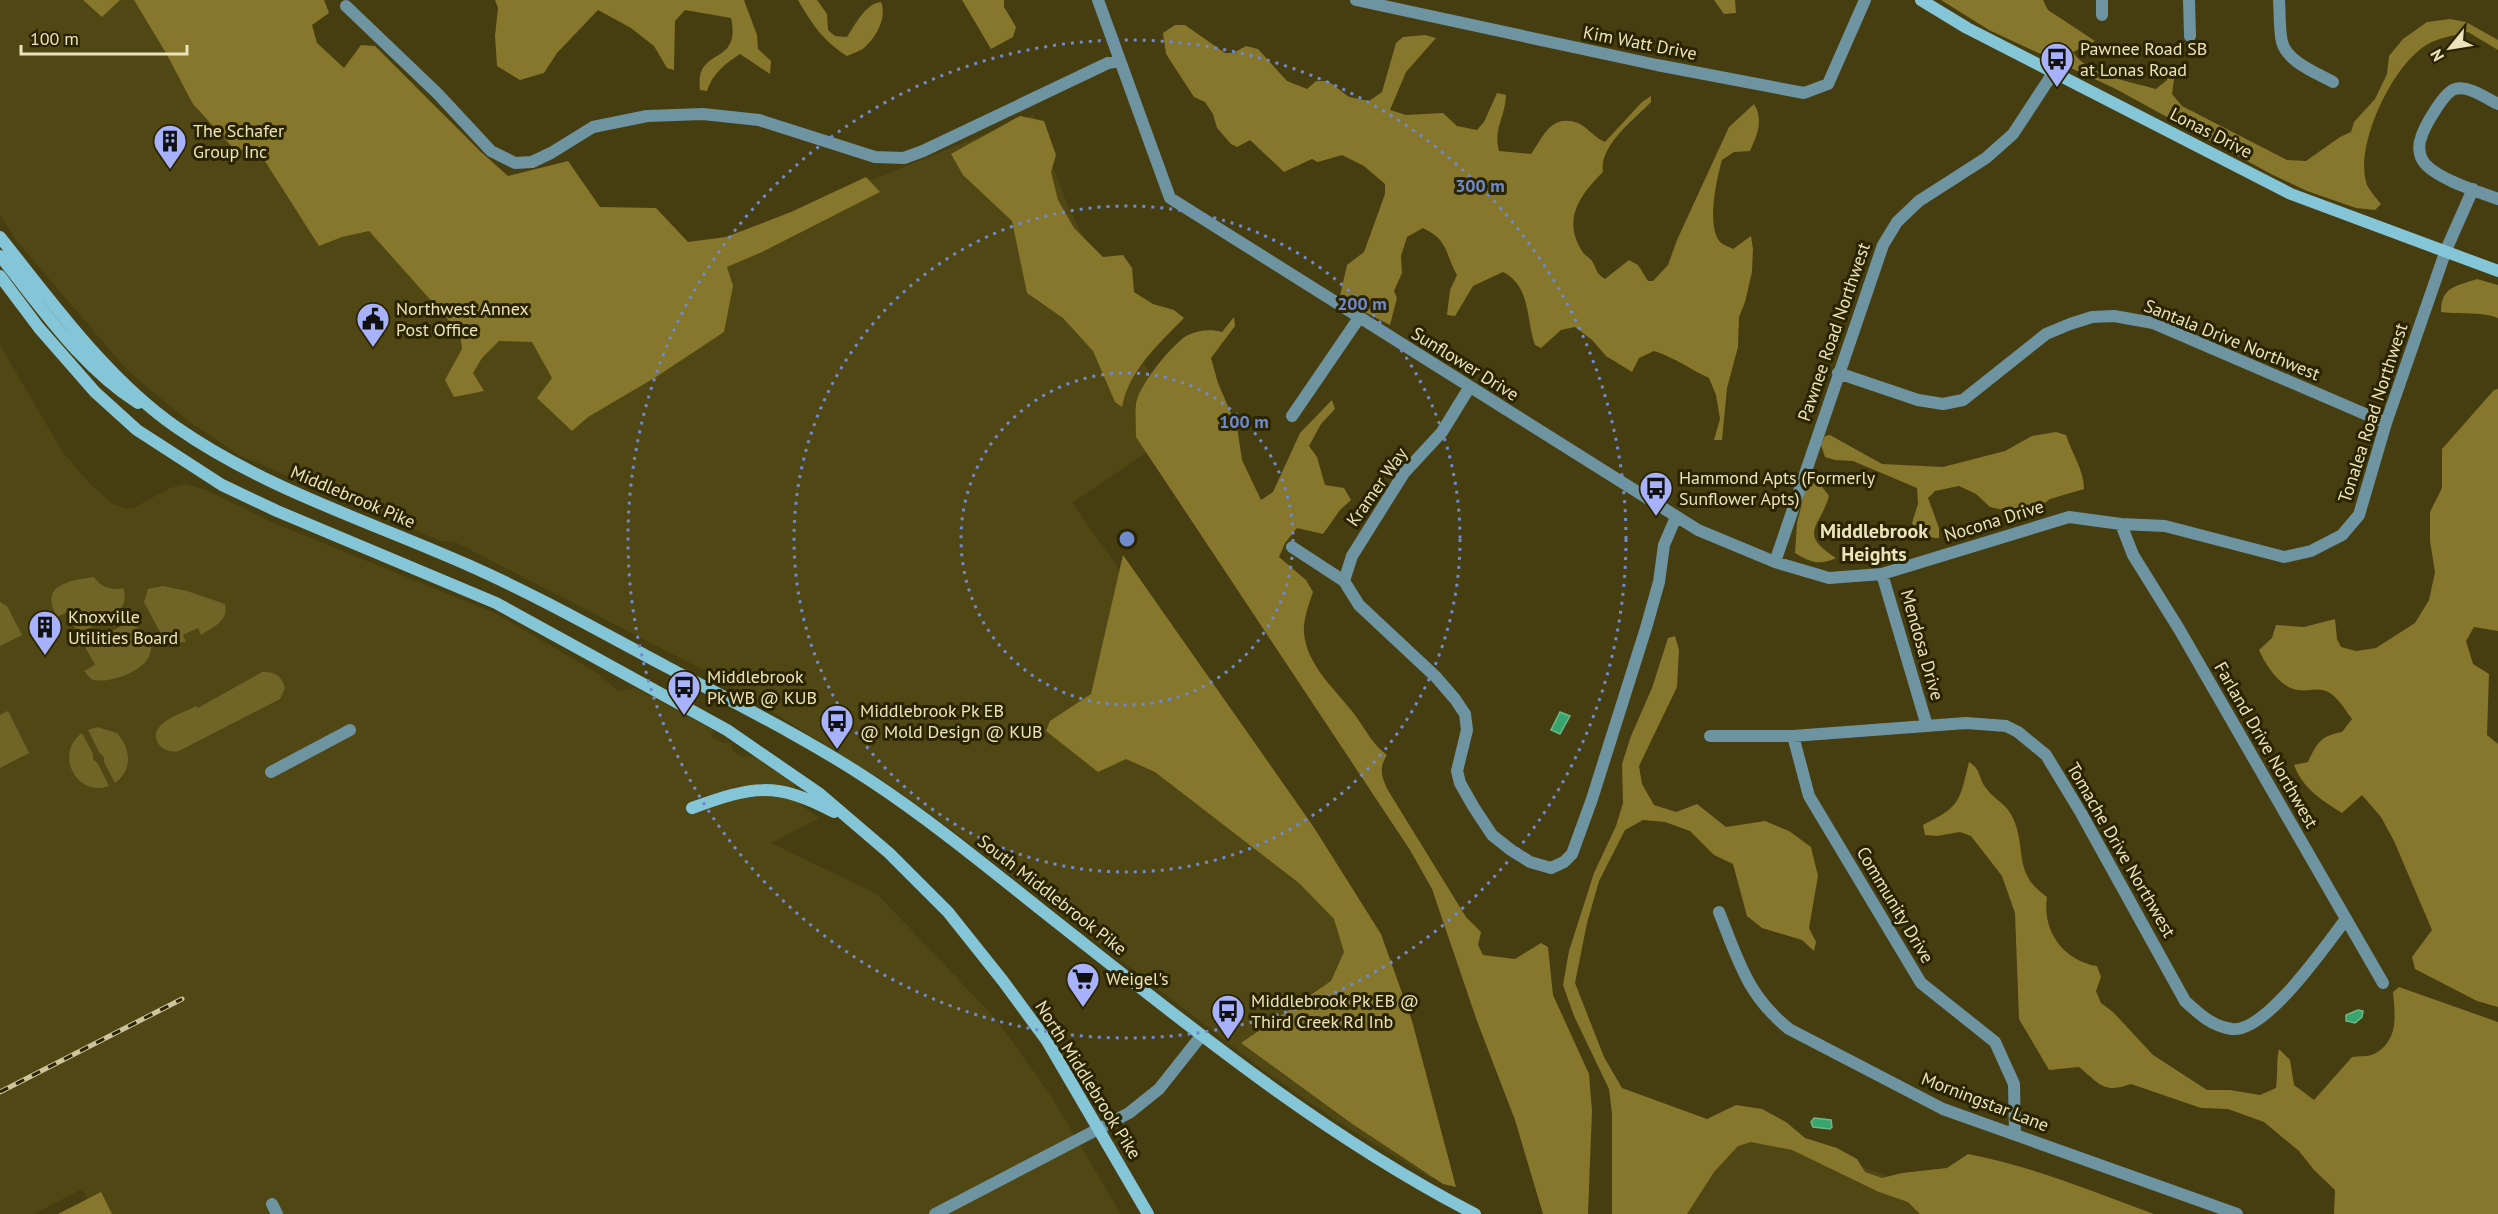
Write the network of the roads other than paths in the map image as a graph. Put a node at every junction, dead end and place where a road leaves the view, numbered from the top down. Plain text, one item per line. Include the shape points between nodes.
1 (1098, 0) edge
2 (1356, 0) edge
3 (1864, 0) edge
4 (1922, 0) edge
5 (2102, 0) edge
6 (2189, 0) edge
7 (2279, 0) edge
8 (346, 6) dead end
9 (2102, 15) dead end
10 (2190, 36) dead end
11 (1120, 61) junction
12 (2053, 73) junction
13 (2333, 82) dead end
14 (2498, 104) edge
15 (2473, 189) junction
16 (2498, 199) edge
17 (0, 237) edge
18 (2446, 250) junction
19 (0, 256) edge
20 (2498, 271) edge
21 (0, 276) edge
22 (1359, 318) junction
23 (1838, 373) junction
24 (1469, 388) junction
25 (1292, 416) dead end
26 (2386, 423) junction
27 (172, 425) junction
28 (1676, 517) junction
29 (2121, 524) junction
30 (1292, 548) dead end
31 (1775, 562) junction
32 (1882, 574) junction
33 (1344, 581) junction
34 (752, 712) joint
35 (1927, 726) junction
36 (350, 730) dead end
37 (1710, 736) dead end
38 (1793, 736) junction
39 (271, 772) dead end
40 (692, 808) dead end
41 (855, 824) junction
42 (1719, 912) dead end
43 (2346, 919) junction
44 (2383, 983) dead end
45 (1201, 1036) junction
46 (1099, 1131) junction
47 (2015, 1134) junction
48 (934, 1214) edge
49 (1148, 1214) edge
50 (1475, 1214) edge
51 (2237, 1214) edge

1 - 11 street, Sunflower Drive
2 - 3 street, Kim Watt Drive via 1804,93 1828,84
4 - 12 main road, Lonas Drive
5 - 9 street
6 - 10 street
7 - 13 street via 2285,50
8 - 11 street via 491,151 515,163 532,162 593,127 647,116 703,114 759,120 875,157 904,158 1108,63
11 - 22 street, Sunflower Drive via 1170,198
12 - 18 main road, Lonas Drive via 2291,194
12 - 23 street, Pawnee Road Northwest via 2013,134 1896,222 1883,245
14 - 15 street via 2464,88 2453,89 2444,96 2421,138 2419,150 2434,171
15 - 16 street
15 - 18 street, Tonalea Road Northwest
17 - 27 main road, Middlebrook Pike via 121,380
18 - 20 main road, Lonas Drive
18 - 26 street, Tonalea Road Northwest
19 - 27 main road via 73,346 113,387
21 - 41 main road, North Middlebrook Pike via 95,392 137,430 222,485 496,603 727,730 820,794
22 - 24 street, Sunflower Drive
22 - 25 street
23 - 26 street, Santala Drive Northwest via 1918,400 1943,404 1963,400 2046,334 2092,317 2114,316 2153,323
23 - 31 street, Pawnee Road Northwest
24 - 28 street, Sunflower Drive
24 - 33 street, Kramer Way via 1442,432 1404,473 1352,556
26 - 29 street, Tonalea Road Northwest via 2359,515 2342,535 2311,551 2284,557 2165,526
27 - 34 main road, Middlebrook Pike via 233,465 507,582
28 - 31 street, Sunflower Drive
28 - 33 street via 1664,545 1646,628 1592,799 1572,854 1551,868 1530,862 1492,835 1460,783 1457,771 1467,730 1465,714 1436,677 1359,605
29 - 32 street, Nocona Drive via 2069,517
29 - 43 street, Farland Drive Northwest via 2133,555
30 - 33 street
31 - 32 street, Nocona Drive via 1829,578
32 - 35 street, Mendosa Drive
34 - 45 main road, South Middlebrook Pike via 868,779 939,829
35 - 38 street, Tomache Drive Northwest
35 - 43 street, Tomache Drive Northwest via 2006,726 2046,755 2185,1002 2210,1023 2235,1029 2256,1023 2274,1009
36 - 39 street
37 - 38 street, Tomache Drive Northwest
38 - 47 street, Community Drive via 1809,796 1921,983 1995,1042 2014,1084
40 - 41 main road via 735,793 781,791 807,799
41 - 46 main road, North Middlebrook Pike via 948,912 1003,981 1047,1041
42 - 47 street, Morningstar Lane via 1748,982 1789,1029 1943,1109
43 - 44 street, Farland Drive Northwest
45 - 46 street via 1146,1100
45 - 50 main road, South Middlebrook Pike via 1303,1111
46 - 48 street
46 - 49 main road, North Middlebrook Pike
47 - 51 street, Morningstar Lane

